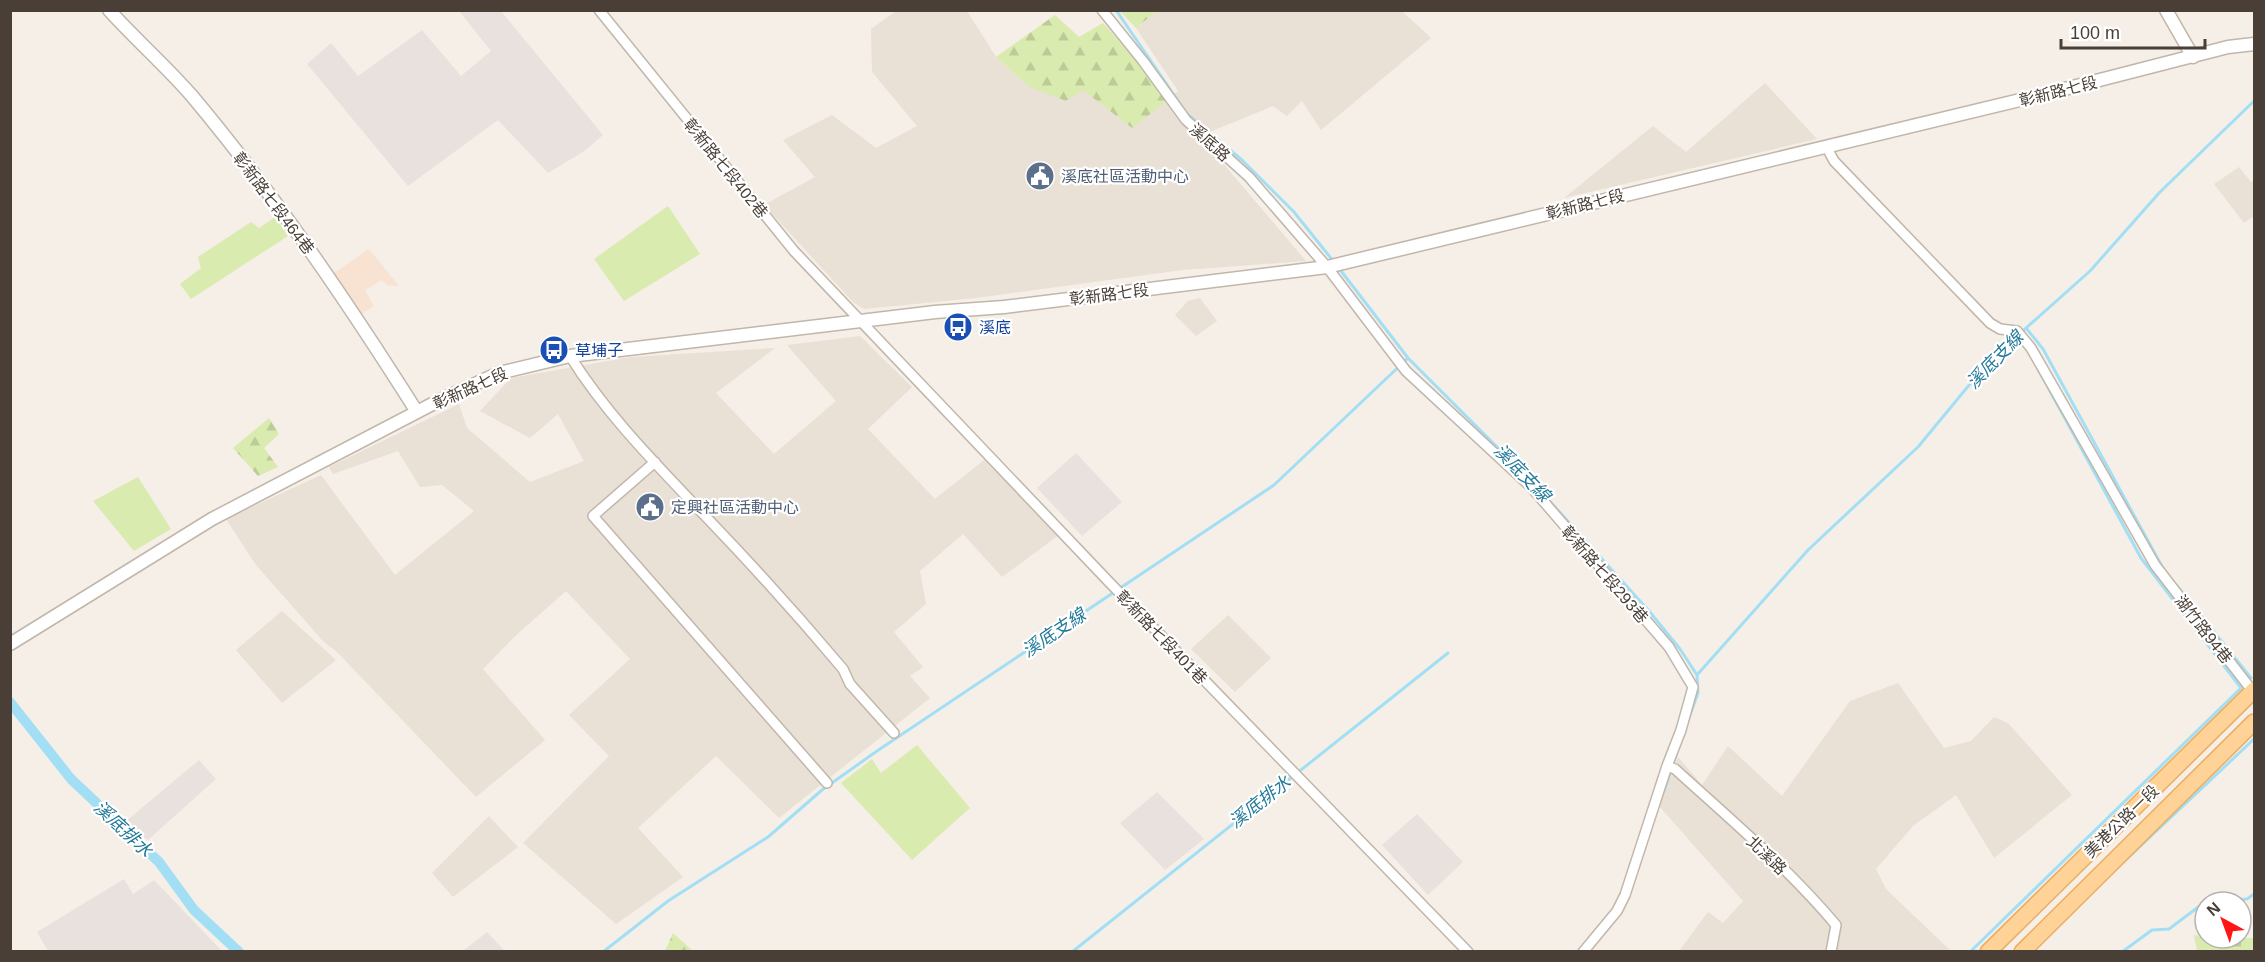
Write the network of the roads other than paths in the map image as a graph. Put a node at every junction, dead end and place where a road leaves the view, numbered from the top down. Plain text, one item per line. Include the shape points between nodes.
1 (109, 10) edge
2 (599, 10) edge
3 (1102, 10) edge
4 (2166, 10) edge
5 (2254, 44) edge
6 (2193, 57) junction
7 (1826, 146) junction
8 (1327, 267) junction
9 (859, 321) junction
10 (570, 356) junction
11 (417, 412) junction
12 (655, 462) junction
13 (10, 644) edge
14 (2254, 692) edge
15 (2254, 722) edge
16 (894, 733) dead end
17 (1671, 767) junction
18 (828, 783) dead end
19 (1468, 951) edge
20 (1583, 951) edge
21 (1831, 951) edge
22 (1988, 951) edge
23 (2022, 951) edge

1 - 11 street, 彰新路七段464巷 via 191,95 274,202 365,330
2 - 9 street, 彰新路七段402巷 via 756,207
3 - 8 street, 溪底路 via 1186,120 1249,177
4 - 6 street
5 - 6 street, 彰新路七段
6 - 7 street, 彰新路七段
7 - 8 street, 彰新路七段
7 - 14 street, 湖竹路94巷 via 1834,161 1990,322 2000,329 2017,332 2031,348 2155,565
8 - 9 street, 彰新路七段
8 - 17 street, 彰新路七段293巷 via 1406,372 1532,488 1669,647 1693,687
9 - 10 street, 彰新路七段
9 - 19 street, 彰新路七段401巷
10 - 11 street, 彰新路七段 via 500,372
10 - 12 street via 595,392
11 - 13 street, 彰新路七段 via 212,519
12 - 16 street via 771,585
12 - 18 street via 593,516
14 - 22 main road, 美港公路一段
15 - 23 main road, 美港公路一段
17 - 20 street, 彰新路七段293巷 via 1625,895 1617,911
17 - 21 street, 北溪路 via 1824,911 1836,925

